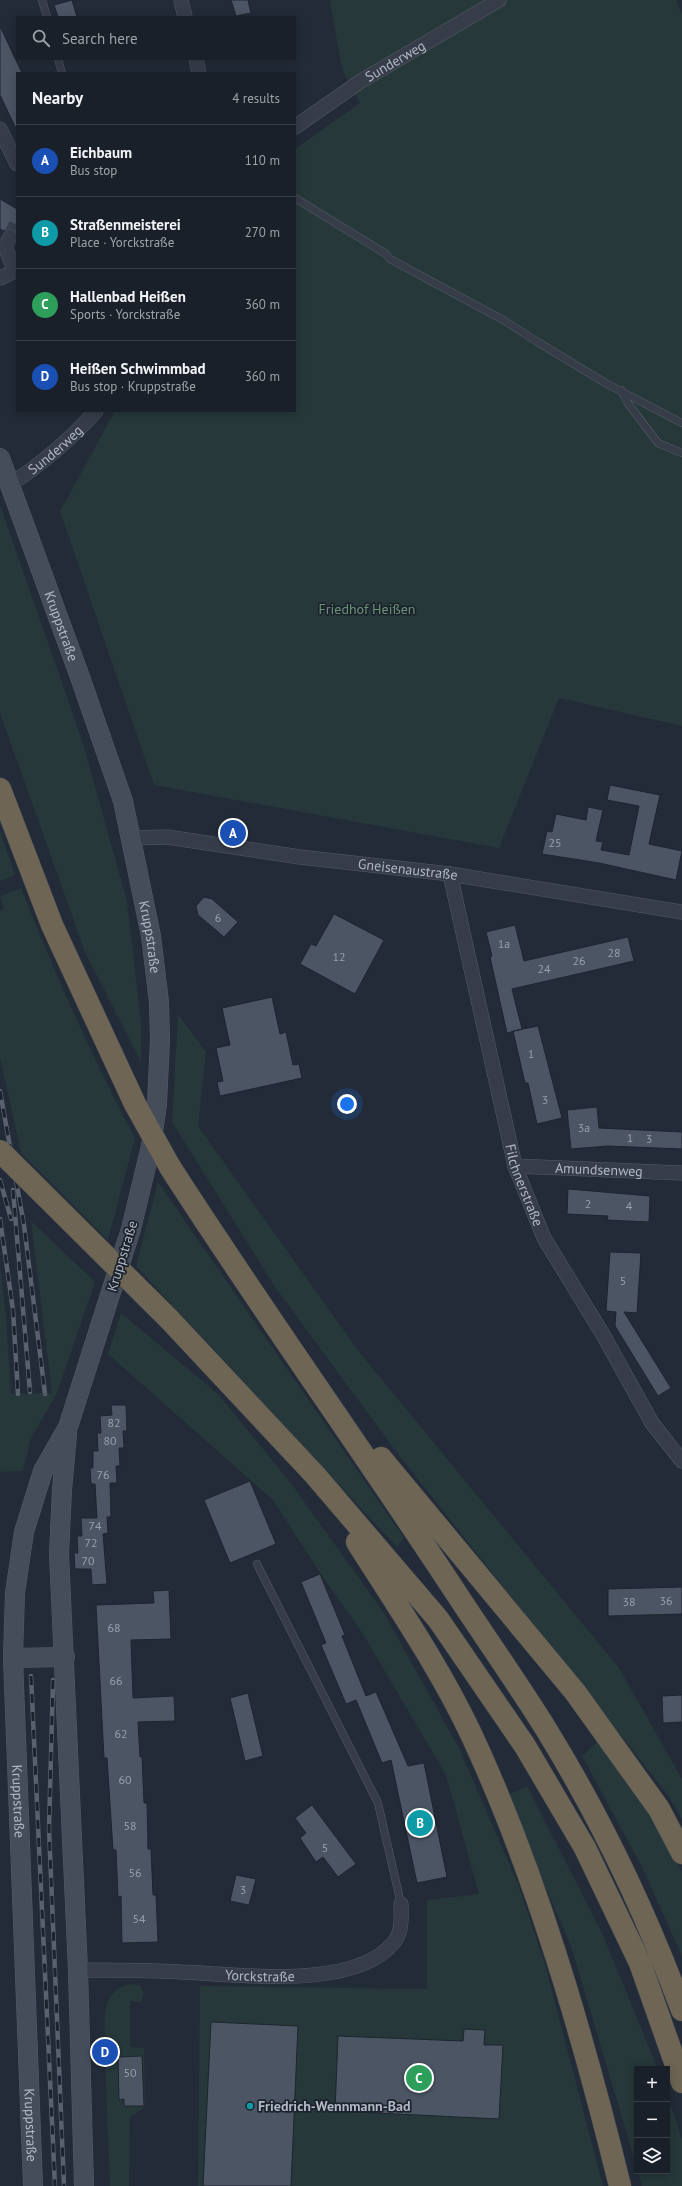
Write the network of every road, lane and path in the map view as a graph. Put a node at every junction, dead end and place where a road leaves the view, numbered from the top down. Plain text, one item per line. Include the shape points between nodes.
1 (42, 0) edge
2 (181, 0) edge
3 (499, 0) edge
4 (47, 16) edge
5 (185, 16) edge
6 (58, 60) edge
7 (196, 60) edge
8 (62, 72) edge
9 (199, 72) edge
10 (296, 126) edge
11 (0, 129) edge
12 (16, 162) edge
13 (296, 199) edge
14 (5, 243) edge
15 (0, 278) edge
16 (621, 390) junction
17 (95, 412) edge
18 (682, 423) edge
19 (682, 453) edge
20 (0, 458) edge
21 (11, 484) junction
22 (0, 789) edge
23 (132, 838) junction
24 (450, 874) junction
25 (682, 912) edge
26 (0, 1151) edge
27 (515, 1166) junction
28 (682, 1173) edge
29 (297, 1358) junction
30 (68, 1427) junction
31 (682, 1461) edge
32 (315, 1475) junction
33 (257, 1564) dead end
34 (65, 1657) junction
35 (13, 1658) junction
36 (682, 1853) edge
37 (401, 1904) joint
38 (78, 1970) junction
39 (682, 2010) edge
40 (682, 2082) edge
41 (34, 2186) edge
42 (84, 2186) edge
43 (620, 2186) edge

1 - 4 lane
2 - 5 street
3 - 10 street, Sunderweg via 362,82
6 - 8 lane
7 - 9 street
11 - 12 street
13 - 16 lane via 386,254 390,259 505,321
14 - 15 street via 16,271
16 - 18 lane
16 - 19 lane via 658,443
17 - 21 street, Sunderweg via 73,437
20 - 21 street, Kruppstraße
21 - 23 street, Kruppstraße via 118,783
22 - 29 highway, bridge via 52,925 135,1104 170,1166 241,1278
23 - 24 street, Gneisenaustraße via 167,837 254,851
23 - 30 street, Kruppstraße via 151,936 159,1002 160,1069 157,1104 147,1168 131,1230
24 - 25 street, Gneisenaustraße
24 - 27 street, Filchnerstraße
26 - 32 highway, bridge via 169,1318
27 - 28 street, Amundsenweg
27 - 31 street, Filchnerstraße via 544,1238 602,1333 652,1423
29 - 36 highway via 575,1692 659,1809
29 - 39 highway via 428,1550 546,1730 605,1836 662,1956
30 - 34 street, Kruppstraße via 59,1554
30 - 35 street, Kruppstraße via 43,1471 24,1532 15,1593
32 - 40 highway via 438,1619 525,1746 585,1848 640,1963
32 - 43 highway via 415,1633 478,1750 515,1838 567,1990
33 - 37 lane via 378,1803
34 - 35 street
34 - 38 street, Kruppstraße
35 - 41 street, Kruppstraße
37 - 38 street, Yorckstraße via 401,1926 395,1941 370,1960 348,1970 283,1976 154,1970
38 - 42 street, Kruppstraße

